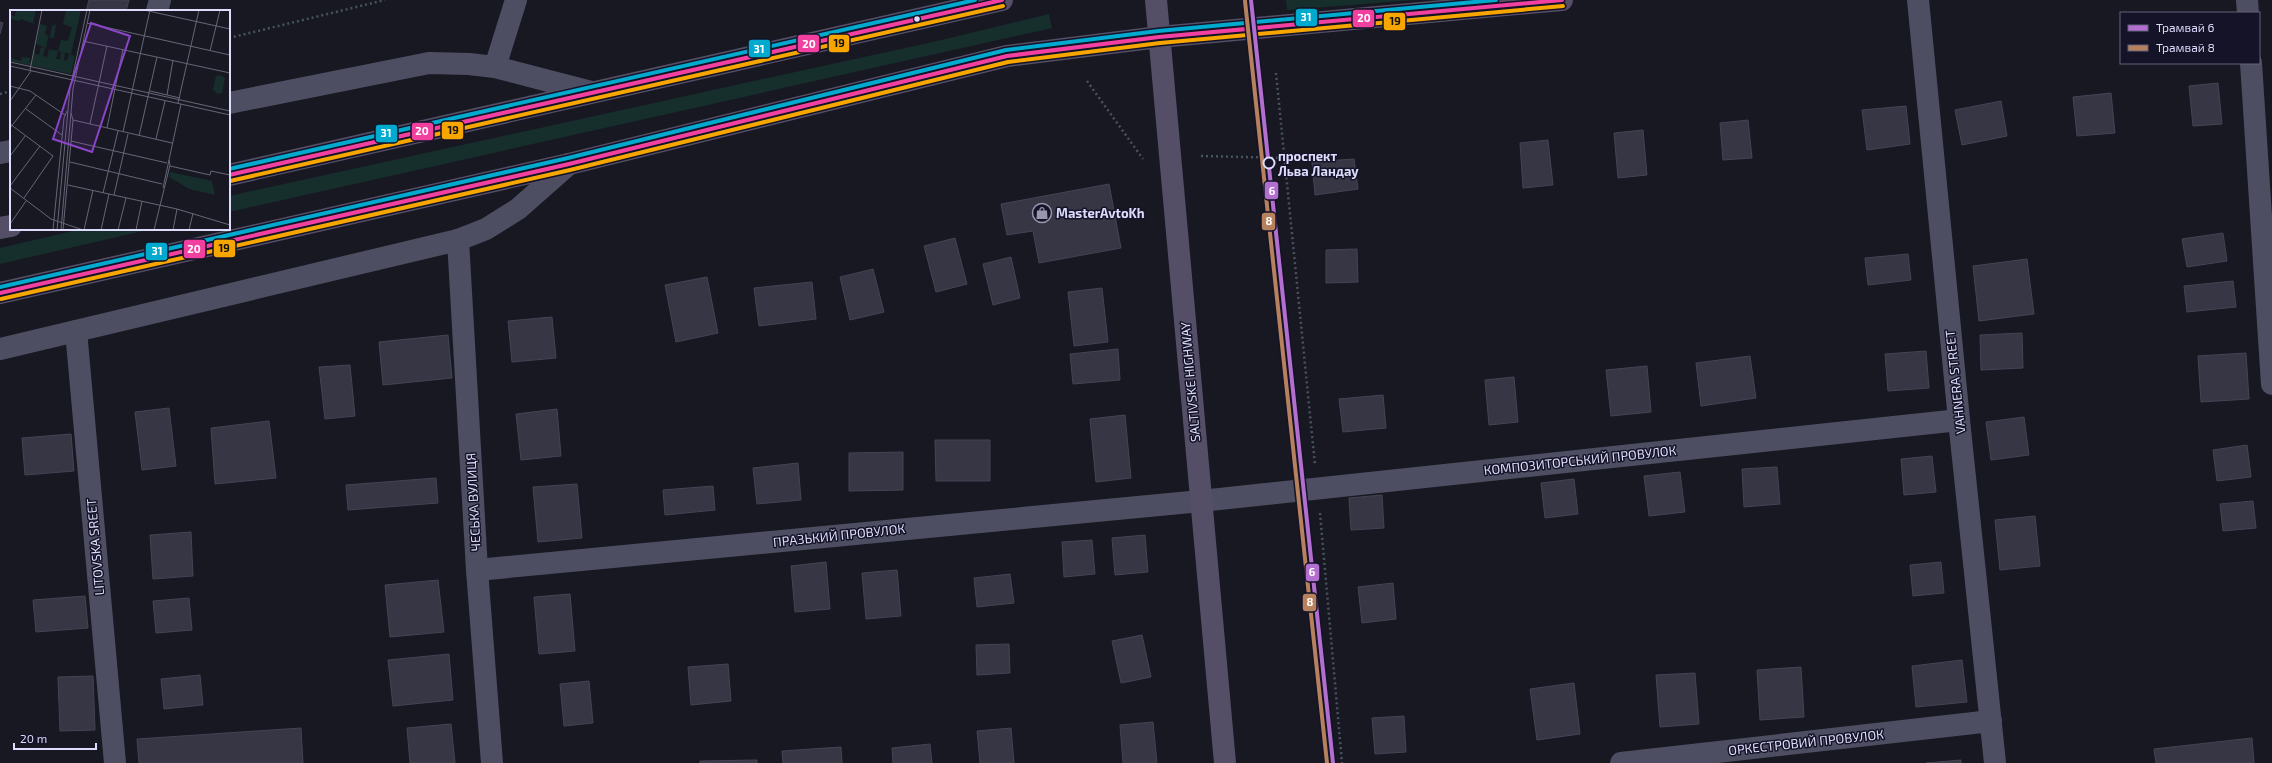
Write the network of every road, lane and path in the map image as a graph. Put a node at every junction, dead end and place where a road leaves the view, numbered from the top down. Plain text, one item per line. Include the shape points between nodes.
1 (160, 0) edge
2 (384, 0) edge
3 (516, 0) edge
4 (1002, 0) edge
5 (1156, 0) edge
6 (1562, 0) edge
7 (1918, 0) edge
8 (2247, 0) edge
9 (157, 10) edge
10 (2248, 12) edge
11 (1159, 37) junction
12 (230, 38) edge
13 (2251, 64) edge
14 (495, 67) junction
15 (1276, 73) dead end
16 (1087, 81) dead end
17 (10, 91) edge
18 (591, 92) junction
19 (0, 94) edge
20 (230, 103) edge
21 (10, 151) edge
22 (0, 153) edge
23 (1201, 156) dead end
24 (1284, 158) junction
25 (1143, 159) dead end
26 (569, 164) junction
27 (230, 176) edge
28 (10, 226) edge
29 (0, 228) edge
30 (458, 240) junction
31 (0, 293) edge
32 (76, 331) junction
33 (0, 349) edge
34 (2272, 384) edge
35 (1959, 420) junction
36 (1317, 488) junction
37 (1201, 501) junction
38 (477, 570) junction
39 (1991, 721) junction
40 (115, 763) edge
41 (492, 763) edge
42 (1225, 763) edge
43 (1342, 763) edge
44 (1621, 763) edge
45 (1995, 763) edge

1 - 9 street
2 - 12 path
3 - 14 street
4 - 18 main road
5 - 11 main road, SALTIVSKE HIGHWAY
6 - 11 main road
7 - 35 street, VAHNERA STREET
8 - 10 street
11 - 26 main road via 1007,56
11 - 37 main road, SALTIVSKE HIGHWAY
13 - 34 street
14 - 18 street
14 - 20 street via 429,63
15 - 24 path
16 - 25 path
17 - 19 path
18 - 27 main road
21 - 22 street
23 - 24 path
24 - 36 path
26 - 30 street via 518,208 486,229
26 - 31 main road
28 - 29 main road
30 - 32 street
30 - 38 street, ЧЕСЬКА ВУЛИЦЯ
32 - 33 street
32 - 40 street, LITOVSKA SREET
35 - 36 street, КОМПОЗИТОРСЬКИЙ ПРОВУЛОК
35 - 39 street, VAHNERA STREET
36 - 37 street, КОМПОЗИТОРСЬКИЙ ПРОВУЛОК
36 - 43 path
37 - 38 street, ПРАЗЬКИЙ ПРОВУЛОК
37 - 42 main road, SALTIVSKE HIGHWAY
38 - 41 street, ЧЕСЬКА ВУЛИЦЯ
39 - 44 street, ОРКЕСТРОВИЙ ПРОВУЛОК
39 - 45 street, VAHNERA STREET

